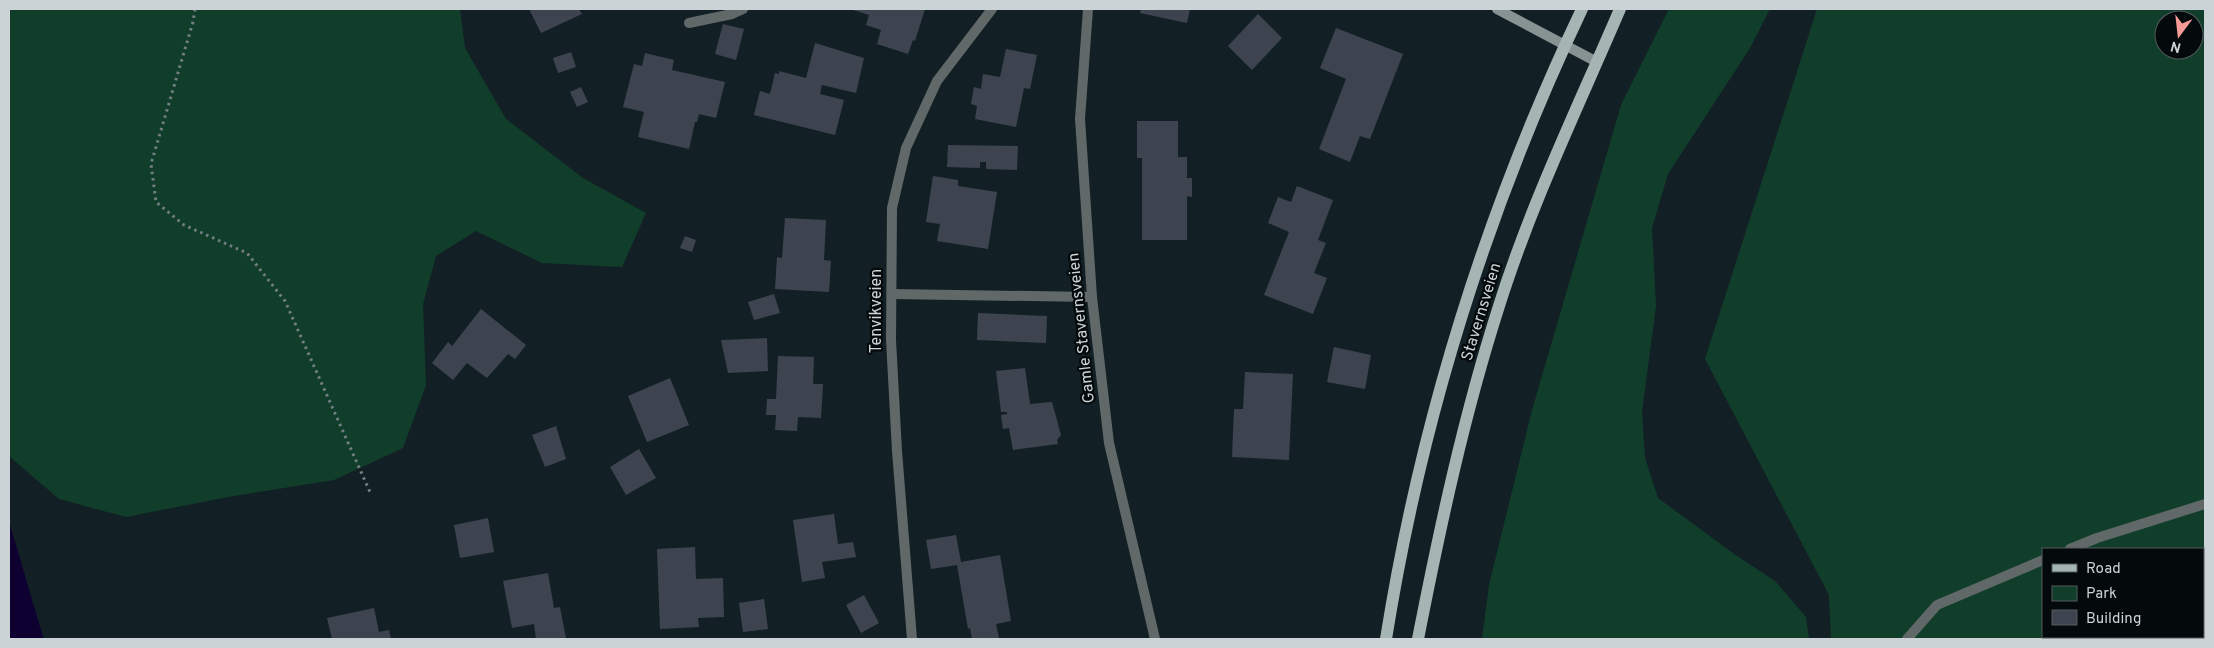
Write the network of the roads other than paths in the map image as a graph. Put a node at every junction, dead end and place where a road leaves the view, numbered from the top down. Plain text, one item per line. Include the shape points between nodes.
1 (743, 9) edge
2 (992, 9) edge
3 (1088, 9) edge
4 (1498, 9) edge
5 (1582, 9) edge
6 (1620, 9) edge
7 (689, 23) dead end
8 (1565, 45) junction
9 (1597, 62) junction
10 (892, 294) junction
11 (1092, 297) junction
12 (2205, 504) edge
13 (2072, 548) edge
14 (2042, 560) edge
15 (912, 639) edge
16 (1155, 639) edge
17 (1386, 639) edge
18 (1418, 639) edge
19 (1907, 639) edge

1 - 7 street
2 - 10 street, Tenvikveien via 937,81 906,148 892,208
3 - 11 street, Gamle Stavernsveien via 1080,119
4 - 8 street
5 - 8 main road, Stavernsveien
6 - 9 main road, Stavernsveien
8 - 9 street
8 - 17 main road, Stavernsveien via 1541,96 1491,225 1446,366 1408,517
9 - 18 main road, Stavernsveien via 1528,225 1499,305 1456,456
10 - 11 street
10 - 15 street, Tenvikveien via 897,451
11 - 16 street, Gamle Stavernsveien via 1109,443
12 - 13 street
14 - 19 street via 1937,605

